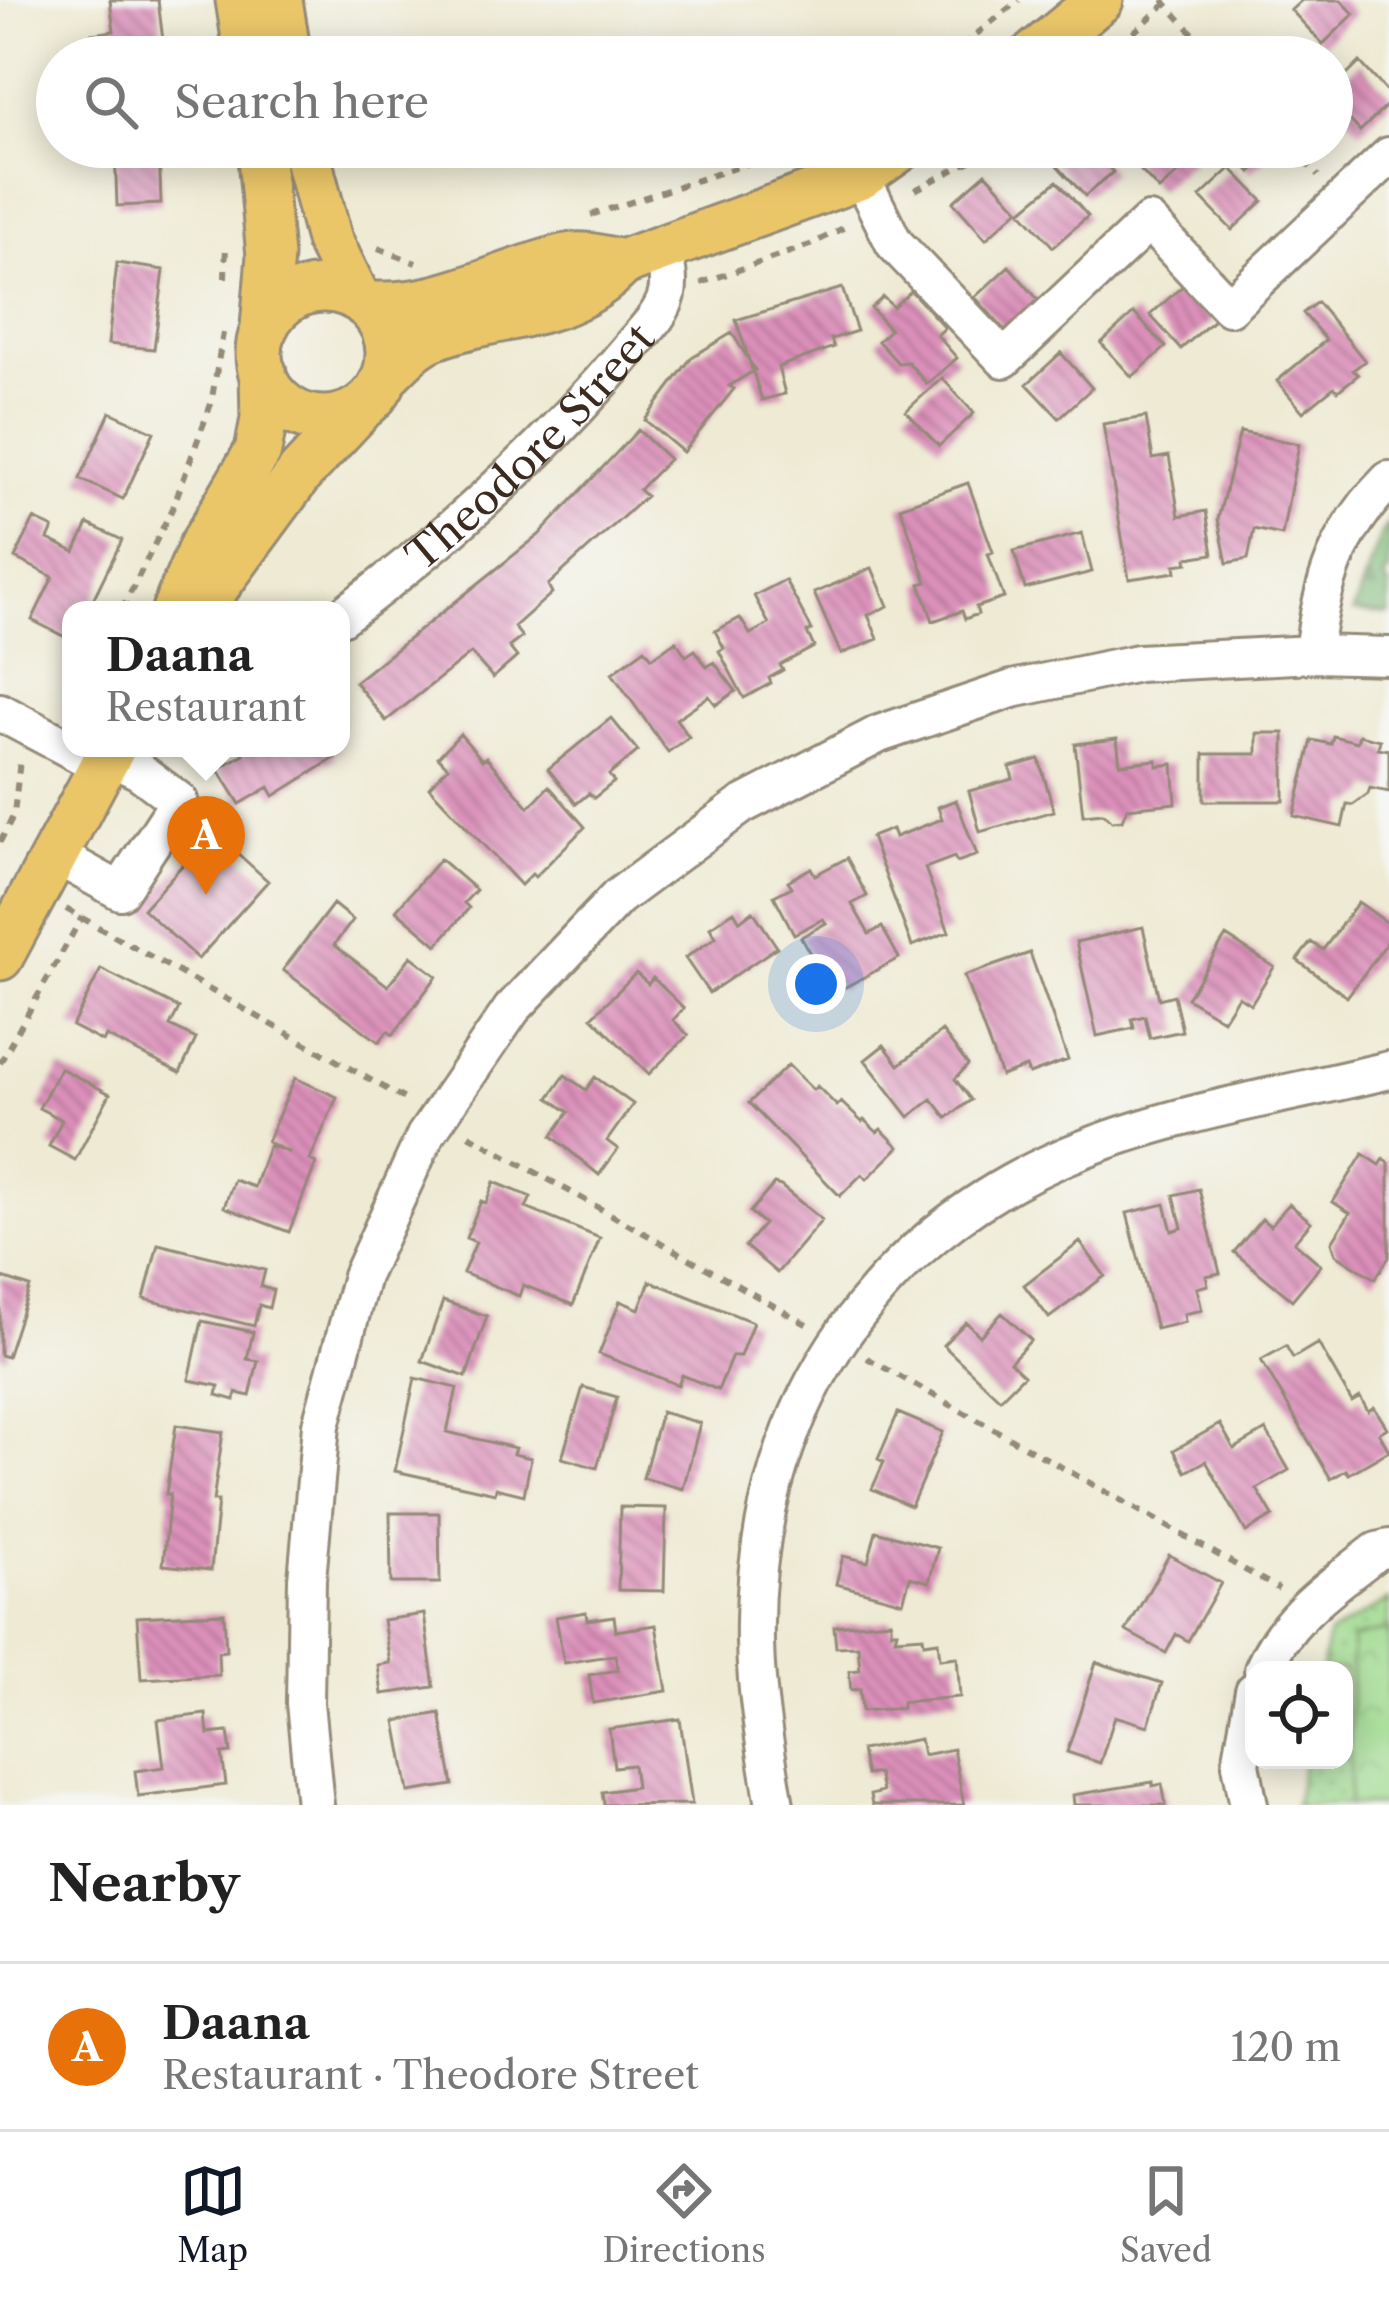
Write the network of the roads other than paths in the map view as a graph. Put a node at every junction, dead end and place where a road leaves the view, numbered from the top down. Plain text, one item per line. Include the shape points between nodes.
1 (239, 0) edge
2 (279, 0) edge
3 (1100, 0) edge
4 (245, 36) edge
5 (285, 36) edge
6 (1056, 36) edge
7 (1389, 156) edge
8 (262, 168) edge
9 (310, 168) edge
10 (872, 168) edge
11 (861, 176) junction
12 (642, 256) junction
13 (361, 301) junction
14 (244, 328) junction
15 (263, 372) junction
16 (376, 389) junction
17 (1389, 480) edge
18 (179, 601) edge
19 (206, 601) edge
20 (350, 610) edge
21 (1313, 653) junction
22 (1389, 656) edge
23 (0, 712) edge
24 (62, 738) edge
25 (107, 757) edge
26 (46, 874) junction
27 (0, 956) edge
28 (1389, 1070) edge
29 (1389, 1548) edge
30 (1267, 1661) edge
31 (1245, 1742) edge
32 (315, 1805) edge
33 (775, 1805) edge
34 (1249, 1805) edge

1 - 4 main road
2 - 5 main road
3 - 6 main road
7 - 11 street via 1229,307 1149,222 1004,359 894,243
8 - 14 main road via 271,256
9 - 13 main road via 329,240
10 - 11 main road, Theodore Street
11 - 12 main road, Theodore Street
12 - 13 main road, Theodore Street via 566,257 425,302
12 - 16 main road, Theodore Street via 562,304 432,338
12 - 20 street, Theodore Street via 668,270 658,315 570,415
13 - 14 main road via 328,288 306,290
13 - 16 main road via 387,336
14 - 15 main road via 260,342
15 - 16 main road via 282,402 310,418 341,418
15 - 18 main road via 259,452
16 - 19 main road, Theodore Street via 290,486
17 - 21 street via 1358,511 1338,550
21 - 22 street
21 - 32 street via 1138,663 1012,689 879,734 742,805 618,897 421,1113 425,1136 361,1276 321,1425 305,1703
23 - 24 street
25 - 26 main road
25 - 26 street via 179,801 121,891
26 - 27 main road
28 - 33 street via 1165,1121 1071,1154 982,1198 875,1289 836,1341 794,1424 762,1540 755,1642
29 - 30 street via 1309,1605
31 - 34 street

